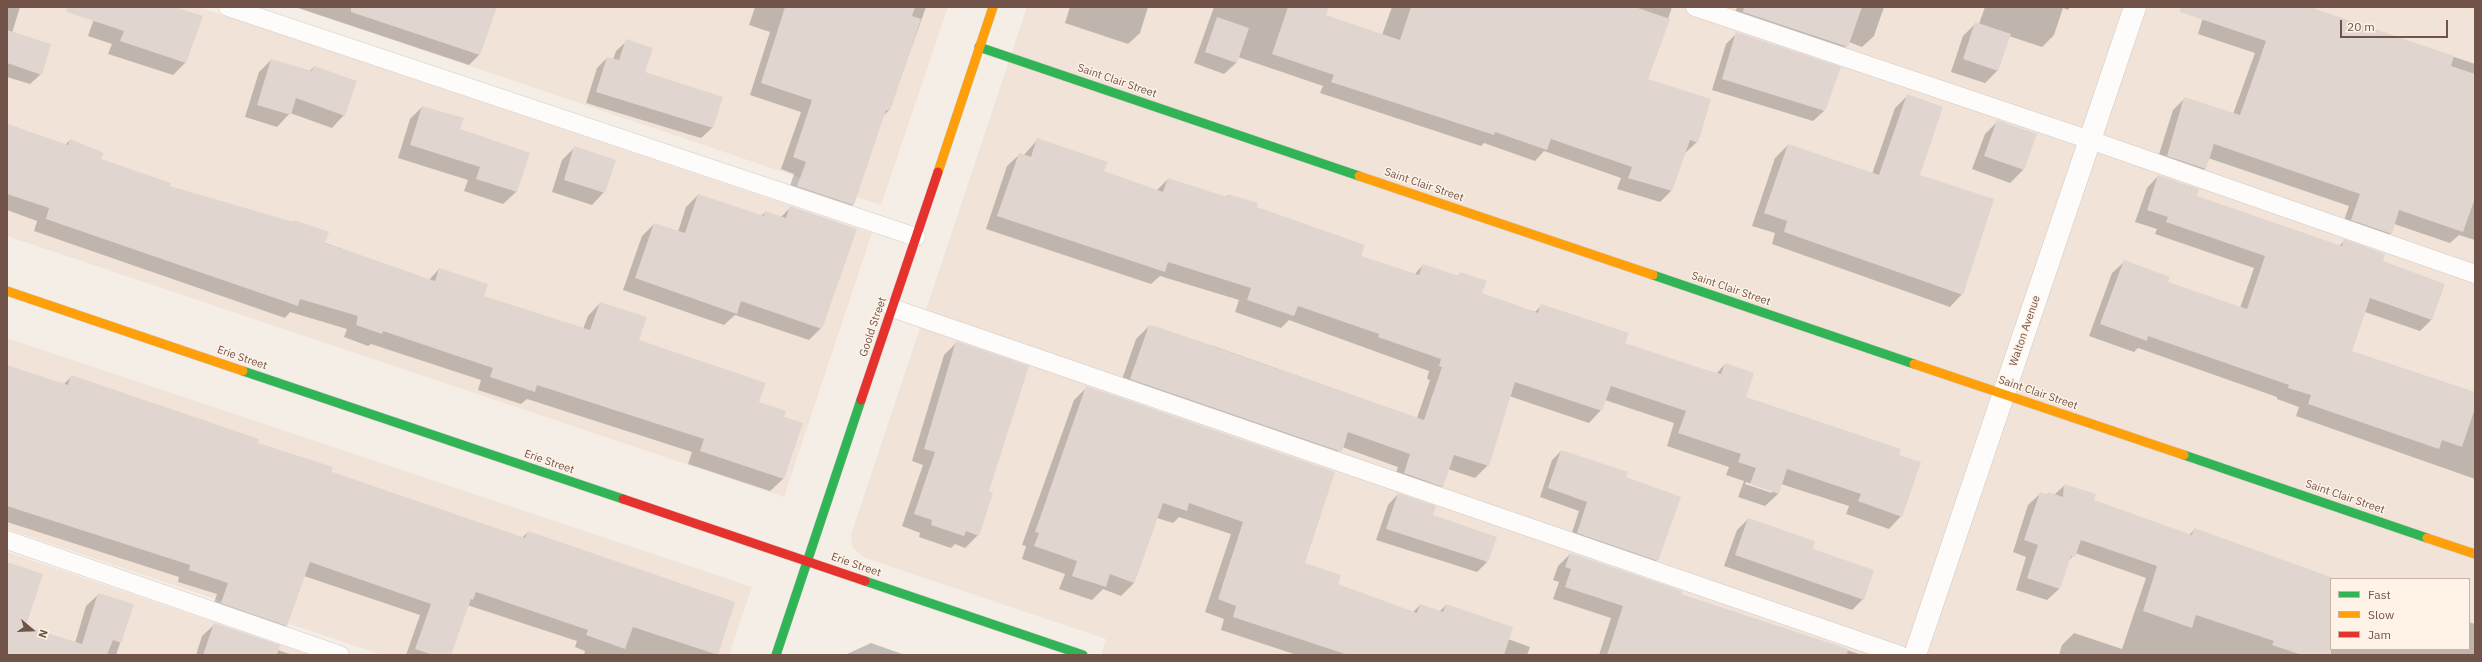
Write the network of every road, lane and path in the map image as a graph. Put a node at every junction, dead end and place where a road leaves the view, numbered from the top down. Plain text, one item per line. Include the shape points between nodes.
1 (228, 7) edge
2 (993, 7) edge
3 (1694, 7) edge
4 (2135, 7) edge
5 (979, 47) junction
6 (2090, 140) junction
7 (916, 237) junction
8 (2475, 274) edge
9 (7, 292) edge
10 (892, 308) junction
11 (2003, 394) junction
12 (7, 540) edge
13 (2475, 554) edge
14 (806, 561) junction
15 (340, 655) edge
16 (776, 655) edge
17 (1083, 655) edge
18 (1900, 655) edge
19 (1915, 655) edge

1 - 7 lane
2 - 5 street, Goold Street
3 - 6 lane
4 - 6 street, Walton Avenue
5 - 7 street, Goold Street
5 - 11 street, Saint Clair Street
6 - 8 lane
6 - 11 street, Walton Avenue
7 - 10 street, Goold Street
9 - 14 street, Erie Street
10 - 14 street, Goold Street
10 - 18 lane
11 - 13 street, Saint Clair Street
11 - 19 street, Walton Avenue
12 - 15 lane
14 - 16 street, Goold Street
14 - 17 street, Erie Street

